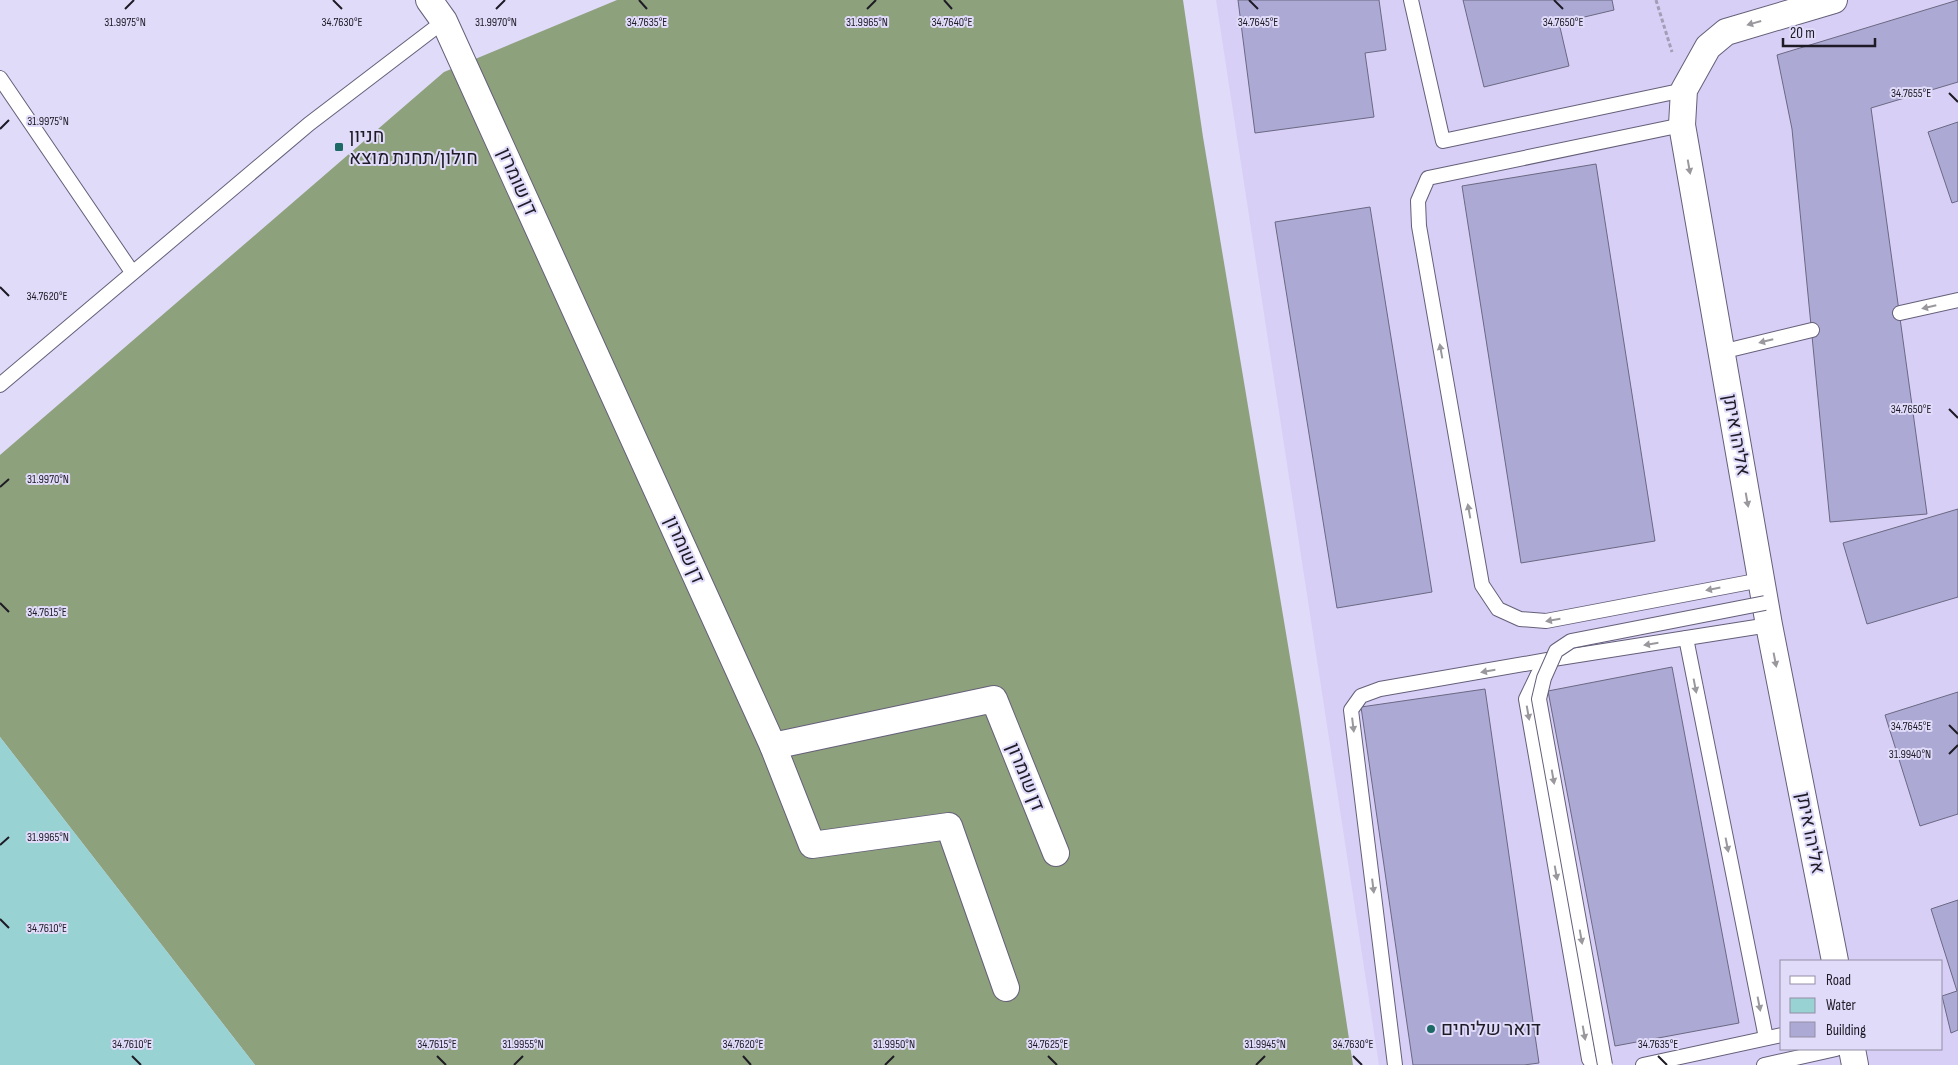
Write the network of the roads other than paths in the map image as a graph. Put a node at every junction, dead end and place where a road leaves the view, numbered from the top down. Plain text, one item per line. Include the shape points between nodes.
1 (429, 0) edge
2 (1411, 0) edge
3 (1834, 0) edge
4 (444, 21) junction
5 (0, 78) edge
6 (1684, 90) junction
7 (1682, 125) junction
8 (132, 272) junction
9 (1958, 300) edge
10 (1900, 313) dead end
11 (1812, 330) dead end
12 (1721, 352) junction
13 (0, 385) edge
14 (1765, 603) junction
15 (1686, 638) junction
16 (1553, 659) junction
17 (773, 746) junction
18 (1056, 854) dead end
19 (1835, 960) edge
20 (1006, 988) dead end
21 (1780, 1035) edge
22 (1766, 1038) junction
23 (1832, 1050) edge
24 (1852, 1050) edge
25 (1395, 1065) edge
26 (1593, 1065) edge
27 (1605, 1065) edge
28 (1643, 1065) edge
29 (1764, 1065) edge
30 (1855, 1065) edge

1 - 4 street, דן שומרון
2 - 6 lane via 1444,141
3 -> 6 street, אליהו איתן via 1726,32 1708,47
4 - 8 lane via 309,124
4 - 17 street, דן שומרון
5 - 8 lane
6 - 7 street, אליהו איתן
7 -> 12 street, אליהו איתן
14 -> 7 lane via 1546,621 1520,619 1498,609 1482,585 1421,236 1418,201 1428,178
8 - 13 lane
9 -> 10 lane
11 -> 12 lane
12 -> 14 street, אליהו איתן
14 - 15 lane
14 -> 19 street, אליהו איתן
14 -> 27 lane, bridge via 1571,641 1556,651 1544,678 1539,699
15 -> 16 lane
15 -> 22 lane
16 -> 25 lane via 1380,689 1361,696 1351,710
16 -> 26 lane via 1538,674 1526,699 1589,1059
17 - 18 street, דן שומרון via 994,699
17 - 20 street via 812,845 949,826
21 - 22 lane
22 - 28 lane
23 - 29 lane
24 - 30 street

